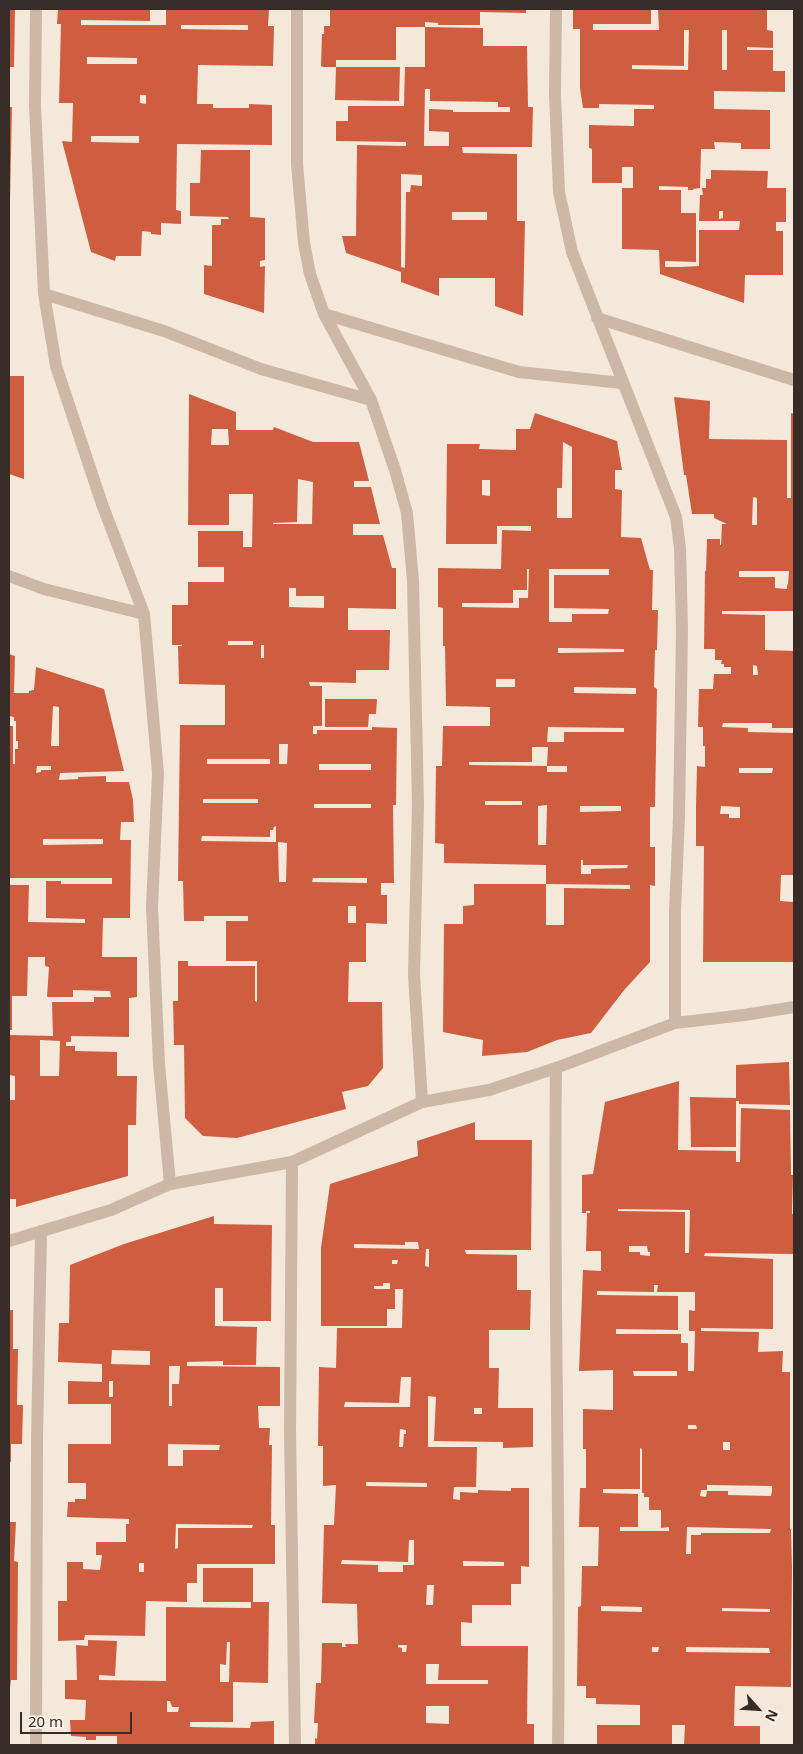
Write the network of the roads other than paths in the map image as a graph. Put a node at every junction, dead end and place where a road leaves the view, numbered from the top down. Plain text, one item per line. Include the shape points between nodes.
1 (36, 9) edge
2 (297, 9) edge
3 (556, 9) edge
4 (44, 294) junction
5 (324, 314) junction
6 (598, 318) junction
7 (794, 380) edge
8 (622, 383) junction
9 (371, 400) junction
10 (9, 576) edge
11 (144, 614) junction
12 (794, 1007) edge
13 (675, 1023) junction
14 (556, 1068) junction
15 (422, 1102) junction
16 (292, 1162) junction
17 (170, 1184) junction
18 (41, 1231) junction
19 (9, 1241) edge
20 (36, 1745) edge
21 (295, 1745) edge
22 (558, 1745) edge

1 - 4 street via 36,106
2 - 5 street via 297,164 304,243 310,274
3 - 6 street via 559,192 572,252
4 - 9 street via 164,331 262,369
4 - 11 street via 56,366 102,504
5 - 8 street via 520,372
5 - 9 street
6 - 7 street
6 - 8 street
8 - 13 street via 676,517 680,548 682,630
9 - 15 street via 407,513 414,581 418,804 414,975
10 - 11 street via 44,589
11 - 17 street via 158,773 152,907
12 - 13 street
13 - 14 street
14 - 15 street via 489,1090
14 - 22 street
15 - 16 street
16 - 17 street
16 - 21 street via 290,1431
17 - 18 street via 111,1210
18 - 19 street
18 - 20 street

